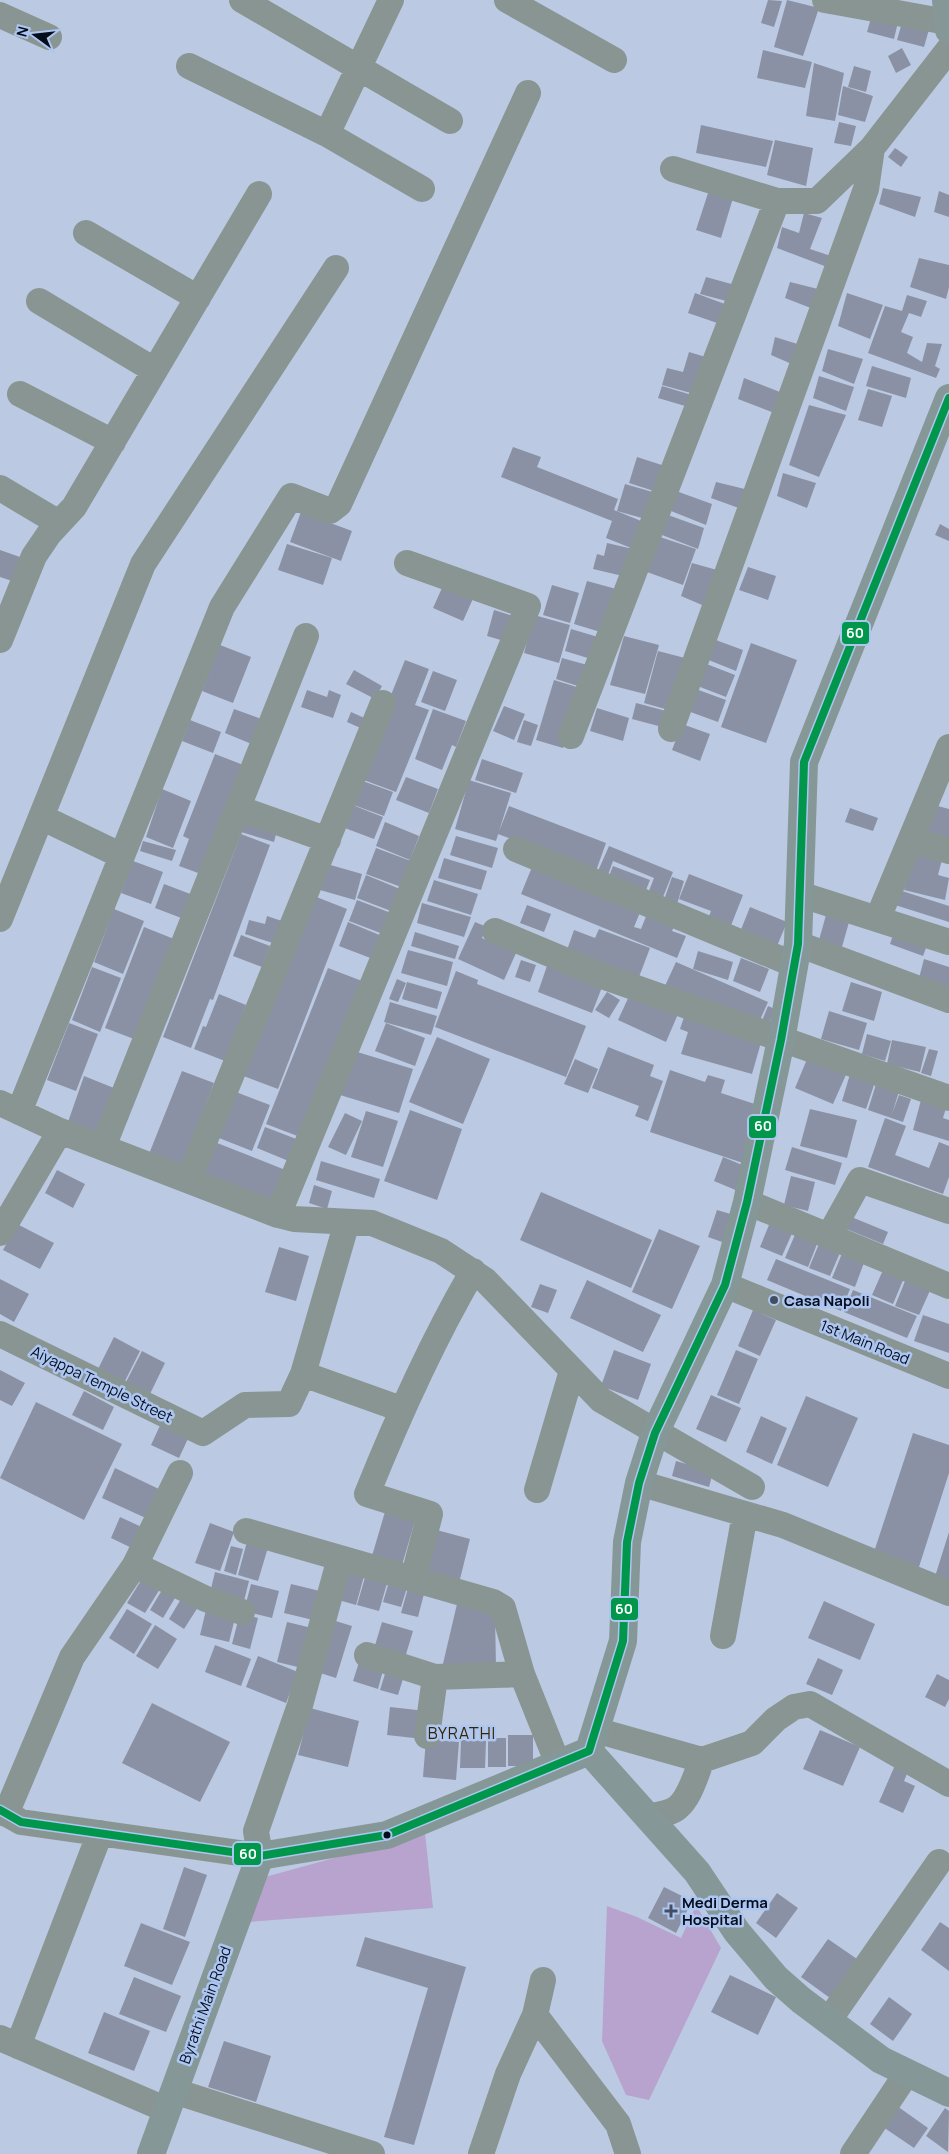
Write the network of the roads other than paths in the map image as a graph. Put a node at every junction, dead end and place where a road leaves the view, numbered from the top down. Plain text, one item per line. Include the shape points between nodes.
1 (242, 0) edge
2 (391, 0) edge
3 (507, 0) edge
4 (825, 0) edge
5 (0, 15) edge
6 (948, 17) edge
7 (49, 37) dead end
8 (949, 49) edge
9 (614, 60) dead end
10 (189, 66) dead end
11 (359, 66) junction
12 (528, 93) dead end
13 (450, 121) dead end
14 (327, 134) junction
15 (872, 148) junction
16 (673, 169) dead end
17 (422, 189) dead end
18 (259, 194) dead end
19 (777, 201) junction
20 (86, 233) dead end
21 (336, 268) dead end
22 (198, 298) junction
23 (39, 301) dead end
24 (154, 370) junction
25 (20, 394) dead end
26 (949, 398) edge
27 (113, 442) junction
28 (0, 488) edge
29 (59, 523) junction
30 (407, 563) dead end
31 (306, 636) dead end
32 (0, 640) edge
33 (384, 703) dead end
34 (671, 729) dead end
35 (571, 736) dead end
36 (949, 747) edge
37 (238, 808) junction
38 (41, 817) junction
39 (328, 840) junction
40 (911, 840) junction
41 (516, 850) dead end
42 (949, 851) edge
43 (122, 856) junction
44 (798, 894) junction
45 (878, 918) junction
46 (0, 919) edge
47 (495, 932) dead end
48 (949, 942) edge
49 (796, 954) junction
50 (949, 1000) edge
51 (781, 1040) junction
52 (949, 1098) edge
53 (10, 1107) edge
54 (60, 1131) junction
55 (103, 1147) junction
56 (190, 1179) junction
57 (747, 1202) junction
58 (949, 1211) edge
59 (278, 1215) junction
60 (347, 1222) junction
61 (0, 1232) edge
62 (829, 1236) junction
63 (473, 1271) junction
64 (725, 1285) junction
65 (949, 1286) edge
66 (0, 1334) edge
67 (572, 1371) junction
68 (303, 1374) junction
69 (949, 1376) edge
70 (401, 1409) junction
71 (655, 1433) junction
72 (180, 1473) dead end
73 (639, 1483) junction
74 (752, 1487) dead end
75 (537, 1490) dead end
76 (745, 1514) junction
77 (246, 1531) dead end
78 (340, 1558) junction
79 (135, 1565) junction
80 (413, 1579) junction
81 (949, 1593) edge
82 (242, 1612) dead end
83 (723, 1636) dead end
84 (367, 1655) dead end
85 (522, 1674) junction
86 (436, 1677) junction
87 (427, 1736) dead end
88 (592, 1741) junction
89 (702, 1760) junction
90 (558, 1764) junction
91 (949, 1784) edge
92 (3, 1812) edge
93 (647, 1817) junction
94 (100, 1833) junction
95 (260, 1856) junction
96 (939, 1862) dead end
97 (543, 1980) dead end
98 (535, 2015) junction
99 (829, 2020) junction
100 (9, 2042) edge
101 (907, 2073) junction
102 (949, 2093) edge
103 (171, 2101) junction
104 (151, 2154) edge
105 (372, 2154) edge
106 (481, 2154) edge
107 (628, 2154) edge
108 (852, 2154) edge

1 - 11 street
2 - 11 street
3 - 9 street
4 - 6 street
5 - 7 street
8 - 15 street
10 - 14 street
11 - 13 street
11 - 14 street
12 - 43 street via 338,504 330,511 292,496 222,607
14 - 17 street
15 - 19 street via 817,202
15 - 34 street via 866,189
16 - 19 street
18 - 22 street
19 - 35 street
20 - 22 street
21 - 38 street via 143,564
22 - 24 street
23 - 24 street
24 - 27 street
25 - 27 street
26 - 44 main road via 804,762
27 - 29 street via 74,508
28 - 29 street
29 - 32 street via 34,556
30 - 59 street via 528,606
31 - 37 street
33 - 39 street
36 - 40 street
37 - 39 street
37 - 55 street
38 - 43 street
38 - 46 street
39 - 56 street
40 - 42 street
40 - 45 street
41 - 49 street
43 - 53 street
44 - 45 street
44 - 49 main road
45 - 48 street
47 - 51 street via 605,977
49 - 50 street
49 - 51 main road
51 - 52 street
51 - 57 main road
53 - 54 street
54 - 55 street
54 - 61 street
55 - 56 street
56 - 59 street
57 - 62 street
57 - 64 main road
58 - 62 street via 860,1180
59 - 60 street
60 - 63 street via 380,1226 441,1251
60 - 68 street
62 - 65 street
63 - 67 street
63 - 70 street
64 - 69 street, 1st Main Road
64 - 71 main road
66 - 68 street, Aiyappa Temple Street via 204,1433 245,1405 289,1404
67 - 71 street via 601,1400
67 - 75 street
68 - 70 street
70 - 80 street via 367,1494 430,1514
71 - 73 main road
71 - 74 street
72 - 79 street
73 - 76 street
73 - 88 main road via 627,1542 623,1641
76 - 81 street via 782,1525
76 - 83 street
77 - 78 street
78 - 80 street
78 - 95 street via 300,1705 256,1831
79 - 82 street via 206,1599
79 - 92 street via 72,1657
80 - 85 street via 504,1608
84 - 86 street
85 - 86 street
85 - 90 street
86 - 87 street
88 - 89 street
88 - 90 main road
88 - 93 main road
89 - 91 street via 752,1743 776,1719 794,1707 810,1704
89 - 93 street via 678,1808
90 - 95 main road via 387,1835
92 - 94 street via 21,1822
93 - 99 main road via 697,1872 737,1932 776,1978
94 - 95 street
94 - 100 street
95 - 103 main road, Byrathi Main Road
96 - 99 street
97 - 98 street
98 - 106 street via 508,2074
98 - 107 street via 618,2124
99 - 101 main road via 881,2060
100 - 103 street
101 - 102 main road
101 - 108 street
103 - 104 main road, Byrathi Main Road
103 - 105 street

